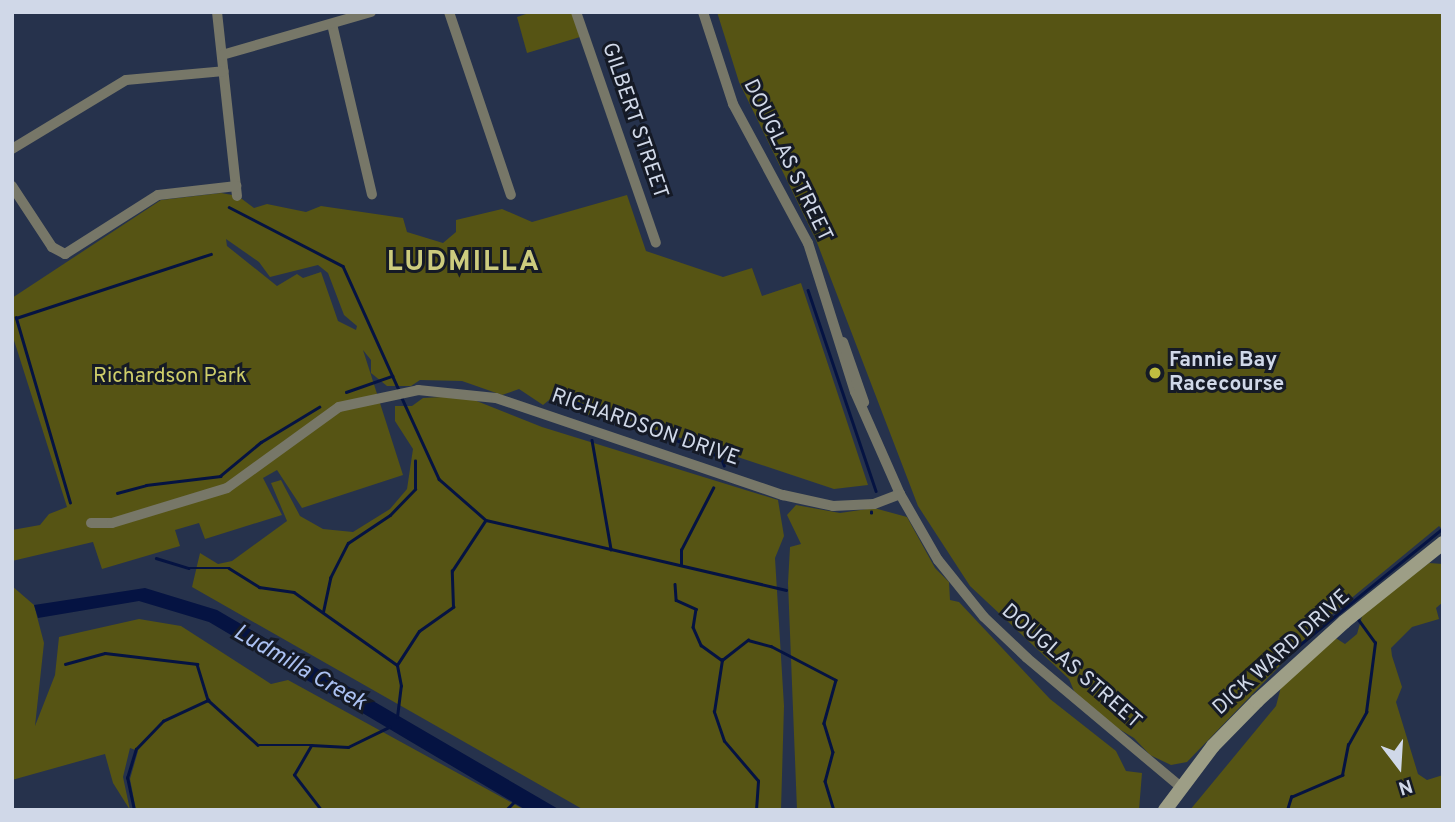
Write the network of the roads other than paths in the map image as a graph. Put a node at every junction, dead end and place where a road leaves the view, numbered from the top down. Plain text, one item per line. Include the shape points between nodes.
1 (217, 12) edge
2 (371, 12) edge
3 (449, 12) edge
4 (576, 12) edge
5 (703, 12) edge
6 (332, 24) junction
7 (222, 55) junction
8 (224, 71) junction
9 (12, 149) edge
10 (12, 186) edge
11 (372, 194) dead end
12 (511, 195) dead end
13 (656, 243) dead end
14 (900, 494) junction
15 (91, 523) dead end
16 (1443, 544) edge
17 (1181, 788) junction
18 (1165, 810) edge

1 - 7 street
2 - 6 street
3 - 12 street
4 - 13 street, GILBERT STREET
5 - 14 street, DOUGLAS STREET via 733,104 789,202
6 - 7 street
6 - 11 street
7 - 8 street
8 - 9 street via 126,80
8 - 10 street via 236,191 158,195 71,252 60,253
14 - 15 street, RICHARDSON DRIVE via 874,504 833,506 783,495 496,398 463,391 400,392 340,407 227,488 112,523
14 - 17 street, DOUGLAS STREET via 938,560 984,617
16 - 17 street, DICK WARD DRIVE via 1345,622 1257,701 1213,746
17 - 18 street, DICK WARD DRIVE

